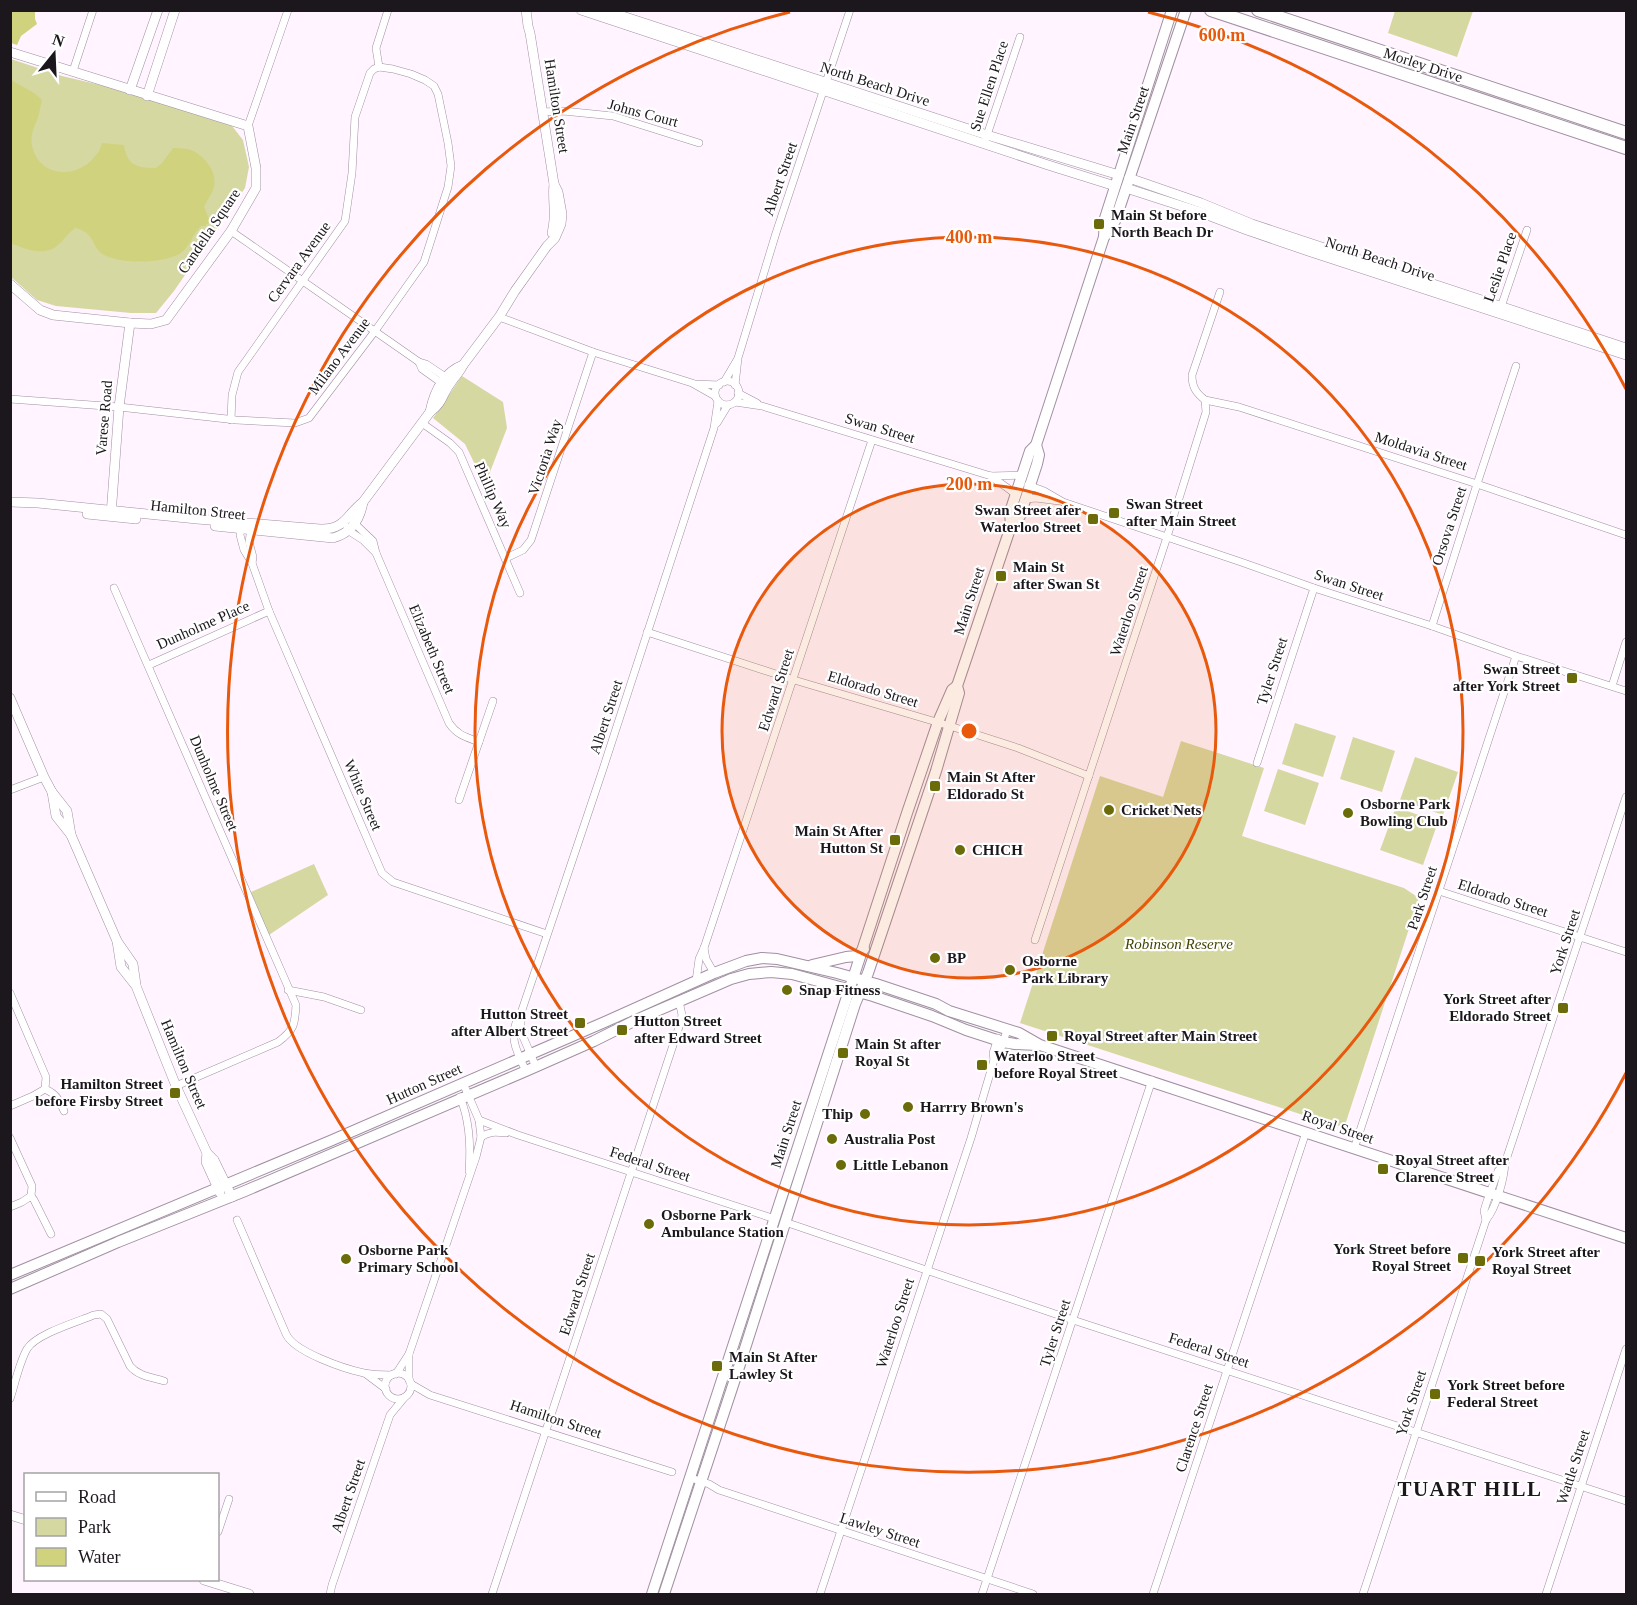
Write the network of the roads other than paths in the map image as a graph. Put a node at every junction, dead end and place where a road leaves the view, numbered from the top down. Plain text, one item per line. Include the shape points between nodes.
1 (93, 10) edge
2 (158, 10) edge
3 (175, 10) edge
4 (288, 10) edge
5 (388, 10) edge
6 (526, 10) edge
7 (533, 10) edge
8 (581, 10) edge
9 (604, 10) edge
10 (850, 10) edge
11 (1172, 10) edge
12 (1186, 10) edge
13 (1211, 10) edge
14 (1258, 10) edge
15 (613, 15) edge
16 (624, 18) edge
17 (151, 30) junction
18 (530, 33) junction
19 (166, 34) junction
20 (1020, 37) dead end
21 (10, 52) edge
22 (379, 67) junction
23 (73, 71) junction
24 (826, 88) junction
25 (130, 90) junction
26 (147, 96) junction
27 (543, 112) junction
28 (248, 126) junction
29 (1626, 133) edge
30 (986, 139) junction
31 (699, 143) dead end
32 (1626, 148) edge
33 (1122, 182) junction
34 (1527, 230) dead end
35 (231, 231) junction
36 (303, 280) junction
37 (10, 284) edge
38 (1220, 292) dead end
39 (1500, 310) junction
40 (499, 317) junction
41 (130, 323) junction
42 (375, 331) junction
43 (1626, 348) edge
44 (593, 352) junction
45 (1626, 355) edge
46 (738, 358) junction
47 (1516, 366) dead end
48 (446, 382) junction
49 (692, 383) junction
50 (722, 383) junction
51 (737, 389) junction
52 (717, 398) junction
53 (10, 399) edge
54 (1205, 400) junction
55 (732, 403) junction
56 (762, 406) junction
57 (119, 407) junction
58 (231, 420) junction
59 (422, 423) junction
60 (714, 428) junction
61 (872, 440) junction
62 (991, 476) junction
63 (1024, 481) junction
64 (1477, 484) junction
65 (1021, 497) junction
66 (10, 502) edge
67 (1064, 502) junction
68 (10, 508) edge
69 (51, 508) junction
70 (111, 513) junction
71 (349, 523) junction
72 (246, 526) junction
73 (1626, 535) edge
74 (1167, 537) junction
75 (506, 558) junction
76 (114, 588) dead end
77 (1314, 588) junction
78 (520, 593) dead end
79 (269, 611) junction
80 (1432, 626) junction
81 (647, 632) junction
82 (1626, 642) edge
83 (1516, 656) junction
84 (149, 665) junction
85 (794, 680) junction
86 (957, 686) junction
87 (1612, 686) junction
88 (1626, 691) edge
89 (10, 698) edge
90 (493, 701) dead end
91 (938, 722) junction
92 (950, 726) junction
93 (479, 742) junction
94 (1257, 763) dead end
95 (1089, 776) junction
96 (44, 777) junction
97 (10, 790) edge
98 (1626, 797) edge
99 (459, 800) dead end
100 (908, 813) junction
101 (921, 818) junction
102 (895, 853) junction
103 (907, 857) junction
104 (1439, 891) junction
105 (547, 934) junction
106 (1581, 937) junction
107 (1035, 940) dead end
108 (704, 948) junction
109 (864, 949) junction
110 (1626, 952) edge
111 (809, 966) junction
112 (714, 973) junction
113 (859, 980) junction
114 (696, 981) junction
115 (288, 990) junction
116 (855, 991) junction
117 (11, 995) edge
118 (679, 1001) junction
119 (361, 1010) dead end
120 (521, 1013) junction
121 (1004, 1029) junction
122 (1000, 1041) junction
123 (1040, 1045) junction
124 (525, 1056) junction
125 (531, 1069) junction
126 (1152, 1080) junction
127 (459, 1085) junction
128 (176, 1086) junction
129 (45, 1089) junction
130 (465, 1097) junction
131 (10, 1107) edge
132 (64, 1111) dead end
133 (479, 1120) junction
134 (1306, 1132) junction
135 (518, 1135) junction
136 (481, 1137) junction
137 (10, 1138) edge
138 (1354, 1149) junction
139 (632, 1172) junction
140 (468, 1179) junction
141 (222, 1186) junction
142 (1494, 1195) junction
143 (31, 1196) junction
144 (228, 1199) junction
145 (10, 1207) edge
146 (237, 1220) dead end
147 (780, 1221) junction
148 (51, 1234) dead end
149 (1626, 1238) edge
150 (927, 1271) junction
151 (10, 1275) edge
152 (10, 1290) edge
153 (1073, 1320) junction
154 (1626, 1349) edge
155 (409, 1354) junction
156 (1228, 1370) junction
157 (364, 1373) junction
158 (394, 1375) junction
159 (164, 1381) dead end
160 (410, 1382) junction
161 (387, 1391) junction
162 (430, 1395) junction
163 (406, 1396) junction
164 (10, 1399) edge
165 (390, 1415) junction
166 (545, 1432) junction
167 (1416, 1433) junction
168 (672, 1472) dead end
169 (695, 1482) junction
170 (1581, 1486) junction
171 (229, 1499) dead end
172 (1626, 1501) edge
173 (219, 1529) edge
174 (841, 1531) junction
175 (987, 1579) junction
176 (207, 1581) edge
177 (249, 1594) edge
178 (328, 1594) edge
179 (492, 1594) edge
180 (652, 1594) edge
181 (664, 1594) edge
182 (820, 1594) edge
183 (982, 1594) edge
184 (1033, 1594) edge
185 (1153, 1594) edge
186 (1363, 1594) edge
187 (1546, 1594) edge

1 - 23 street
2 - 17 street
3 - 19 street
4 - 28 street
5 - 22 street via 376,48
6 - 18 street, Hamilton Street
7 - 18 street, Hamilton Street
8 - 15 street, North Beach Drive
9 - 15 street, North Beach Drive
10 - 24 street, Albert Street
11 - 33 main road, Main Street
12 - 33 main road, Main Street
13 - 32 highway, Morley Drive
14 - 29 highway, Morley Drive
15 - 16 street, North Beach Drive
16 - 24 street, North Beach Drive
17 - 19 street
17 - 25 street
18 - 27 street, Hamilton Street
19 - 26 street
20 - 30 street, Sue Ellen Place
21 - 23 street
22 - 36 street, Cervara Avenue via 370,73 355,117 345,221
22 - 42 street, Milano Avenue via 411,74 434,86 451,166 427,256
23 - 25 street
24 - 30 street, North Beach Drive
24 - 46 street, Albert Street
25 - 26 street
26 - 28 street
27 - 31 street, Johns Court via 613,116
27 - 40 street, Hamilton Street via 554,184 555,223 546,246
28 - 35 street, Candella Square via 256,188
30 - 33 street, North Beach Drive
33 - 39 street, North Beach Drive via 1201,202 1252,224
33 - 63 main road, Main Street via 1115,221 1104,237 1036,445 1040,455
34 - 39 street, Leslie Place
35 - 36 street
35 - 41 street, Candella Square via 166,320
36 - 42 street
36 - 58 street, Cervara Avenue via 238,372
37 - 41 street, Candella Square via 40,310 53,315
38 - 54 street via 1192,375 1196,392
39 - 43 street, North Beach Drive
39 - 45 street, North Beach Drive
40 - 44 street
40 - 48 street, Hamilton Street via 459,374
41 - 57 street, Varese Road
42 - 48 street via 419,362 422,369
42 - 58 street, Milano Avenue via 309,418 295,423
44 - 49 street
44 - 75 street, Victoria Way via 531,540 526,548
46 - 50 street, Albert Street
46 - 51 street, Albert Street
47 - 64 street, Orsova Street
48 - 59 street, Hamilton Street via 438,406
49 - 50 street
49 - 52 street
50 - 51 street via 729,382
50 - 52 street via 716,390
51 - 55 street
51 - 56 street, Swan Street
52 - 55 street via 724,405
52 - 60 street, Albert Street
53 - 57 street, Milano Avenue
54 - 64 street, Moldavia Street via 1239,406
54 - 74 street, Waterloo Street via 1206,412
55 - 56 street, Swan Street
55 - 60 street, Albert Street
56 - 61 street, Swan Street
57 - 58 street, Milano Avenue
57 - 70 street, Varese Road
59 - 71 street, Hamilton Street via 363,502 362,511
59 - 75 street, Phillip Way via 459,452
60 - 81 street, Albert Street
61 - 62 street, Swan Street
61 - 85 street, Edward Street
62 - 63 street, Swan Street
62 - 65 street, Swan Street
63 - 65 main road, Main Street
63 - 67 street, Swan Street
64 - 73 street, Moldavia Street
64 - 80 street, Orsova Street
65 - 67 street, Swan Street
65 - 86 main road, Main Street via 1010,512 1011,526
66 - 69 street, Hamilton Street
67 - 74 street, Swan Street
68 - 69 street, Hamilton Street
69 - 70 street, Hamilton Street
70 - 72 street, Hamilton Street
71 - 72 street, Hamilton Street via 340,536 326,538
71 - 93 street, Elizabeth Street via 373,541 449,723 460,735
72 - 79 street, White Street via 252,563
74 - 77 street, Swan Street
74 - 95 street, Waterloo Street
75 - 78 street, Phillip Way
76 - 84 street, Dunholme Street
77 - 80 street, Swan Street
77 - 94 street, Tyler Street
79 - 84 street, Dunholme Place
79 - 105 street, White Street via 382,873 393,882
80 - 83 street, Swan Street
81 - 85 street, Eldorado Street
81 - 105 street, Albert Street
82 - 87 street
83 - 87 street, Swan Street
83 - 104 street, Park Street
84 - 115 street, Dunholme Street
85 - 91 street, Eldorado Street
85 - 108 street, Edward Street
86 - 91 main road, Main Street
86 - 92 main road, Main Street via 959,693
87 - 88 street, Swan Street
89 - 96 street, Hamilton Street
90 - 93 street
91 - 92 street, Eldorado Street
91 - 100 main road, Main Street
92 - 95 street, Eldorado Street
92 - 101 main road, Main Street
93 - 99 street
95 - 107 street, Waterloo Street
96 - 97 street
96 - 128 street, Hamilton Street via 52,792 56,816 71,835 117,941 121,967 136,986
98 - 106 street, York Street
100 - 101 main road
100 - 102 main road, Main Street
101 - 103 main road, Main Street
102 - 103 main road
102 - 109 main road, Main Street
103 - 113 main road, Main Street
104 - 106 street, Eldorado Street
104 - 138 street, Park Street
105 - 120 street, Albert Street
106 - 110 street, Eldorado Street
106 - 142 street, York Street via 1505,1163 1498,1171
108 - 112 street
108 - 114 street, Edward Street
109 - 111 main road via 857,956
109 - 113 main road, Main Street
111 - 112 main road, Hutton Street via 762,958
111 - 113 main road, Hutton Street
112 - 114 main road, Hutton Street
113 - 116 main road, Main Street
113 - 121 main road, Royal Street
114 - 124 main road, Hutton Street
115 - 119 street
115 - 128 street, Dunholme Street via 296,1005 290,1034
116 - 118 main road, Hutton Street via 792,974 758,972
116 - 122 main road, Royal Street
116 - 147 main road, Main Street
117 - 129 street via 46,1077
118 - 125 main road, Hutton Street
118 - 139 street, Edward Street via 680,1024
120 - 124 street, Albert Street
120 - 124 street, Albert Street via 514,1026 516,1048
121 - 122 street, Waterloo Street
121 - 123 main road, Royal Street
122 - 123 main road, Royal Street
122 - 150 street, Waterloo Street via 999,1055 994,1060
123 - 126 main road, Royal Street
124 - 125 street, Albert Street
124 - 125 street, Albert Street
124 - 127 main road, Hutton Street
125 - 130 main road, Hutton Street
126 - 134 main road, Royal Street
126 - 153 street, Tyler Street
127 - 130 street
127 - 141 main road, Hutton Street
128 - 141 street, Hamilton Street via 207,1153 206,1162
129 - 131 street
129 - 132 street via 59,1098
130 - 133 street
130 - 140 street via 471,1148
130 - 144 main road, Hutton Street
133 - 135 street, Federal Street
133 - 136 street
134 - 138 main road, Royal Street
134 - 156 street, Clarence Street
135 - 136 street, Federal Street via 496,1132
135 - 139 street, Federal Street
136 - 140 street
137 - 143 street via 32,1186
138 - 142 main road, Royal Street
139 - 147 street, Federal Street
139 - 166 street, Edward Street
140 - 155 street
141 - 144 street, Hamilton Street
141 - 151 main road, Hutton Street
142 - 149 main road, Royal Street
142 - 167 street, York Street via 1484,1211 1486,1220
143 - 145 street
143 - 148 street
144 - 152 main road, Hutton Street
146 - 157 street via 288,1339 326,1361
147 - 150 street, Federal Street
147 - 169 main road, Main Street
150 - 153 street, Federal Street
150 - 174 street, Waterloo Street
153 - 156 street, Federal Street
153 - 175 street, Tyler Street
154 - 170 street, Wattle Street
155 - 158 street
155 - 160 street
156 - 167 street, Federal Street
156 - 185 street, Clarence Street
157 - 158 street
157 - 161 street
158 - 160 street via 404,1375
158 - 161 street via 386,1382
159 - 164 street via 134,1370 101,1314 31,1343
160 - 162 street, Hamilton Street
160 - 163 street
161 - 163 street via 394,1398
161 - 165 street, Albert Street
162 - 163 street, Hamilton Street
162 - 166 street, Hamilton Street
163 - 165 street, Albert Street
165 - 178 street, Albert Street
166 - 168 street, Hamilton Street
166 - 179 street, Edward Street
167 - 170 street, Federal Street
167 - 186 street, York Street
169 - 174 street, Lawley Street
169 - 180 main road, Main Street
169 - 181 main road, Main Street
170 - 172 street, Federal Street
170 - 187 street, Wattle Street
171 - 173 street
174 - 175 street, Lawley Street
174 - 182 street, Waterloo Street
175 - 183 street, Tyler Street
175 - 184 street, Lawley Street
176 - 177 street

